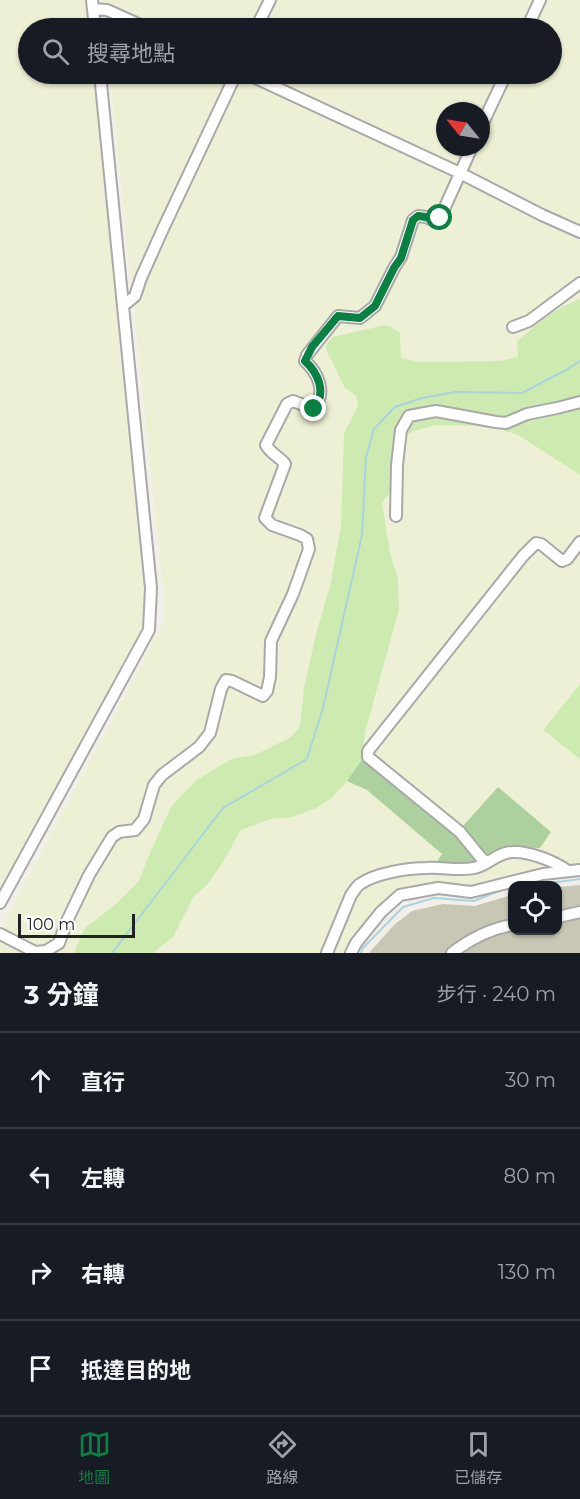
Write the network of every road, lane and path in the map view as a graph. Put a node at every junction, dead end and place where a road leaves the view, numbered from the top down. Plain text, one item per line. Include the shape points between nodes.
1 (270, 0) edge
2 (540, 0) edge
3 (100, 7) edge
4 (125, 18) edge
5 (261, 18) edge
6 (532, 18) edge
7 (101, 84) edge
8 (231, 84) edge
9 (269, 84) edge
10 (501, 84) edge
11 (490, 108) edge
12 (468, 156) edge
13 (460, 172) junction
14 (580, 232) edge
15 (580, 283) edge
16 (127, 303) junction
17 (513, 327) dead end
18 (580, 402) edge
19 (396, 516) dead end
20 (580, 542) edge
21 (488, 862) junction
22 (580, 870) edge
23 (568, 871) junction
24 (0, 903) edge
25 (580, 912) edge
26 (562, 915) edge
27 (508, 926) edge
28 (0, 934) edge
29 (34, 952) edge
30 (327, 953) edge
31 (351, 953) edge
32 (452, 953) edge

1 - 5 street
2 - 6 street
3 - 4 street
7 - 16 street
8 - 16 street via 135,296
9 - 13 street
10 - 11 street
12 - 13 street
13 - 14 street
13 - 29 street via 440,218 435,221 418,216 413,220 401,258 375,306 360,318 338,316 312,347 305,361 314,369 322,392 317,405 314,409 292,401 287,404 266,445 285,464 265,518 272,525 307,539 309,549 271,641 267,691 263,696 226,680 210,733 154,785 144,819 135,830 112,837 89,875 59,943 46,951
15 - 17 street via 529,321
16 - 24 street via 152,588 149,630
18 - 19 street via 506,423 436,411 409,416 401,430
20 - 21 street via 562,561 536,543 368,751 368,757 460,831
21 - 23 street via 511,852 530,854 558,863
21 - 30 street via 472,868 393,872 362,883 351,895
22 - 23 street
23 - 31 street via 471,892 438,888 400,895 381,912
25 - 26 street
27 - 32 street via 482,934
28 - 29 street

